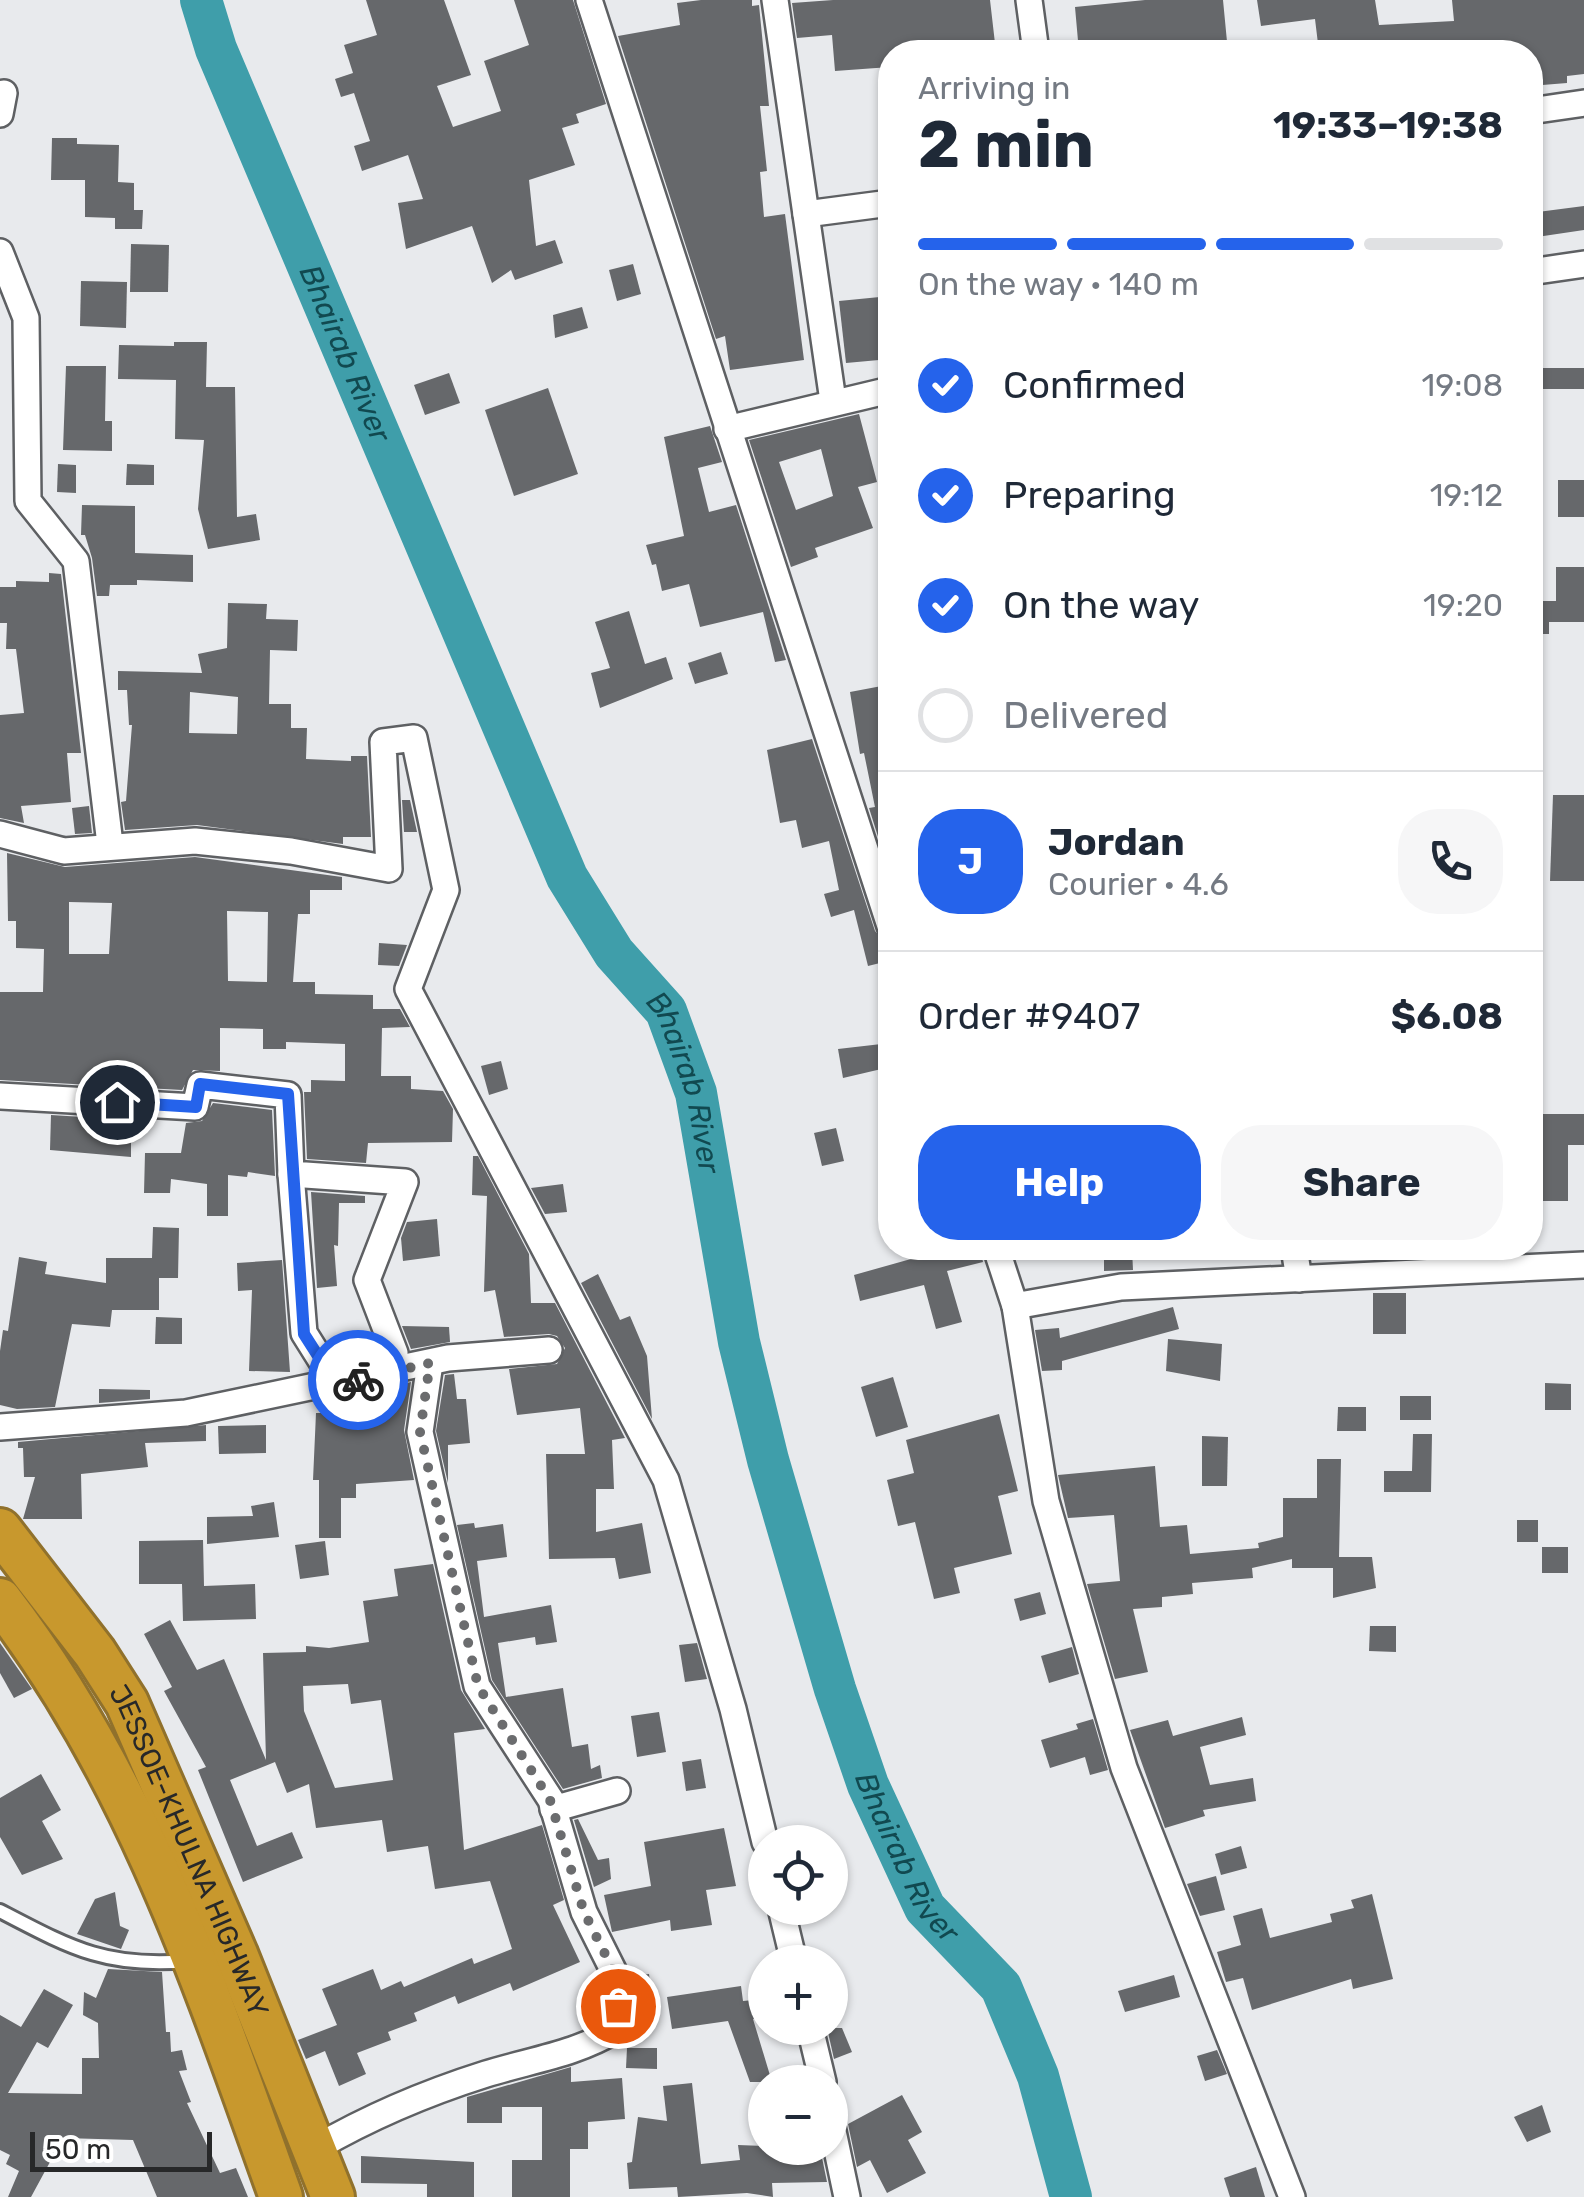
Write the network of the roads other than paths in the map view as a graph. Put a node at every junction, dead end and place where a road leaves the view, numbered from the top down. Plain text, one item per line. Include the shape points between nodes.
1 (588, 0) edge
2 (775, 0) edge
3 (1029, 0) edge
4 (1034, 40) edge
5 (1584, 103) edge
6 (1543, 109) edge
7 (878, 205) edge
8 (806, 214) junction
9 (0, 252) edge
10 (1584, 264) edge
11 (1543, 270) edge
12 (878, 392) edge
13 (833, 401) junction
14 (727, 429) junction
15 (0, 834) edge
16 (108, 836) dead end
17 (878, 889) edge
18 (0, 1096) edge
19 (291, 1174) junction
20 (1000, 1260) edge
21 (1296, 1260) edge
22 (1584, 1265) edge
23 (1299, 1278) junction
24 (1015, 1306) junction
25 (550, 1350) dead end
26 (396, 1353) dead end
27 (430, 1363) junction
28 (336, 1384) junction
29 (0, 1427) edge
30 (0, 1530) edge
31 (0, 1600) edge
32 (617, 1792) dead end
33 (553, 1809) junction
34 (761, 1825) edge
35 (0, 1911) edge
36 (196, 1961) junction
37 (316, 2148) junction
38 (840, 2165) edge
39 (281, 2197) edge
40 (332, 2197) edge
41 (847, 2197) edge
42 (1292, 2197) edge

1 - 14 street
2 - 8 street
3 - 4 street
5 - 6 street
7 - 8 street
8 - 13 street
9 - 16 street via 26,318 28,501 76,561
10 - 11 street
12 - 13 street
13 - 14 street
14 - 17 street
15 - 34 street via 64,851 195,841 389,869 383,742 414,738 446,890 408,989 666,1480
18 - 19 street via 196,1107 200,1084 288,1094
19 - 26 street via 406,1182 368,1280
19 - 28 street via 304,1334
20 - 24 street
21 - 23 street
22 - 23 street
23 - 24 street via 1121,1287
24 - 42 street via 1046,1501 1124,1768
25 - 27 street
27 - 28 street
27 - 33 street via 420,1432 478,1686
28 - 29 street via 186,1413
30 - 37 highway, JESSOE-KHULNA HIGHWAY via 127,1704
31 - 36 highway, JESSOE-KHULNA HIGHWAY via 92,1733
32 - 33 street
33 - 37 street via 584,1912 619,1982 617,2029 587,2048 376,2113
35 - 36 lane via 76,1952 141,1965
36 - 39 highway, JESSOE-KHULNA HIGHWAY
37 - 40 highway, JESSOE-KHULNA HIGHWAY
38 - 41 street

